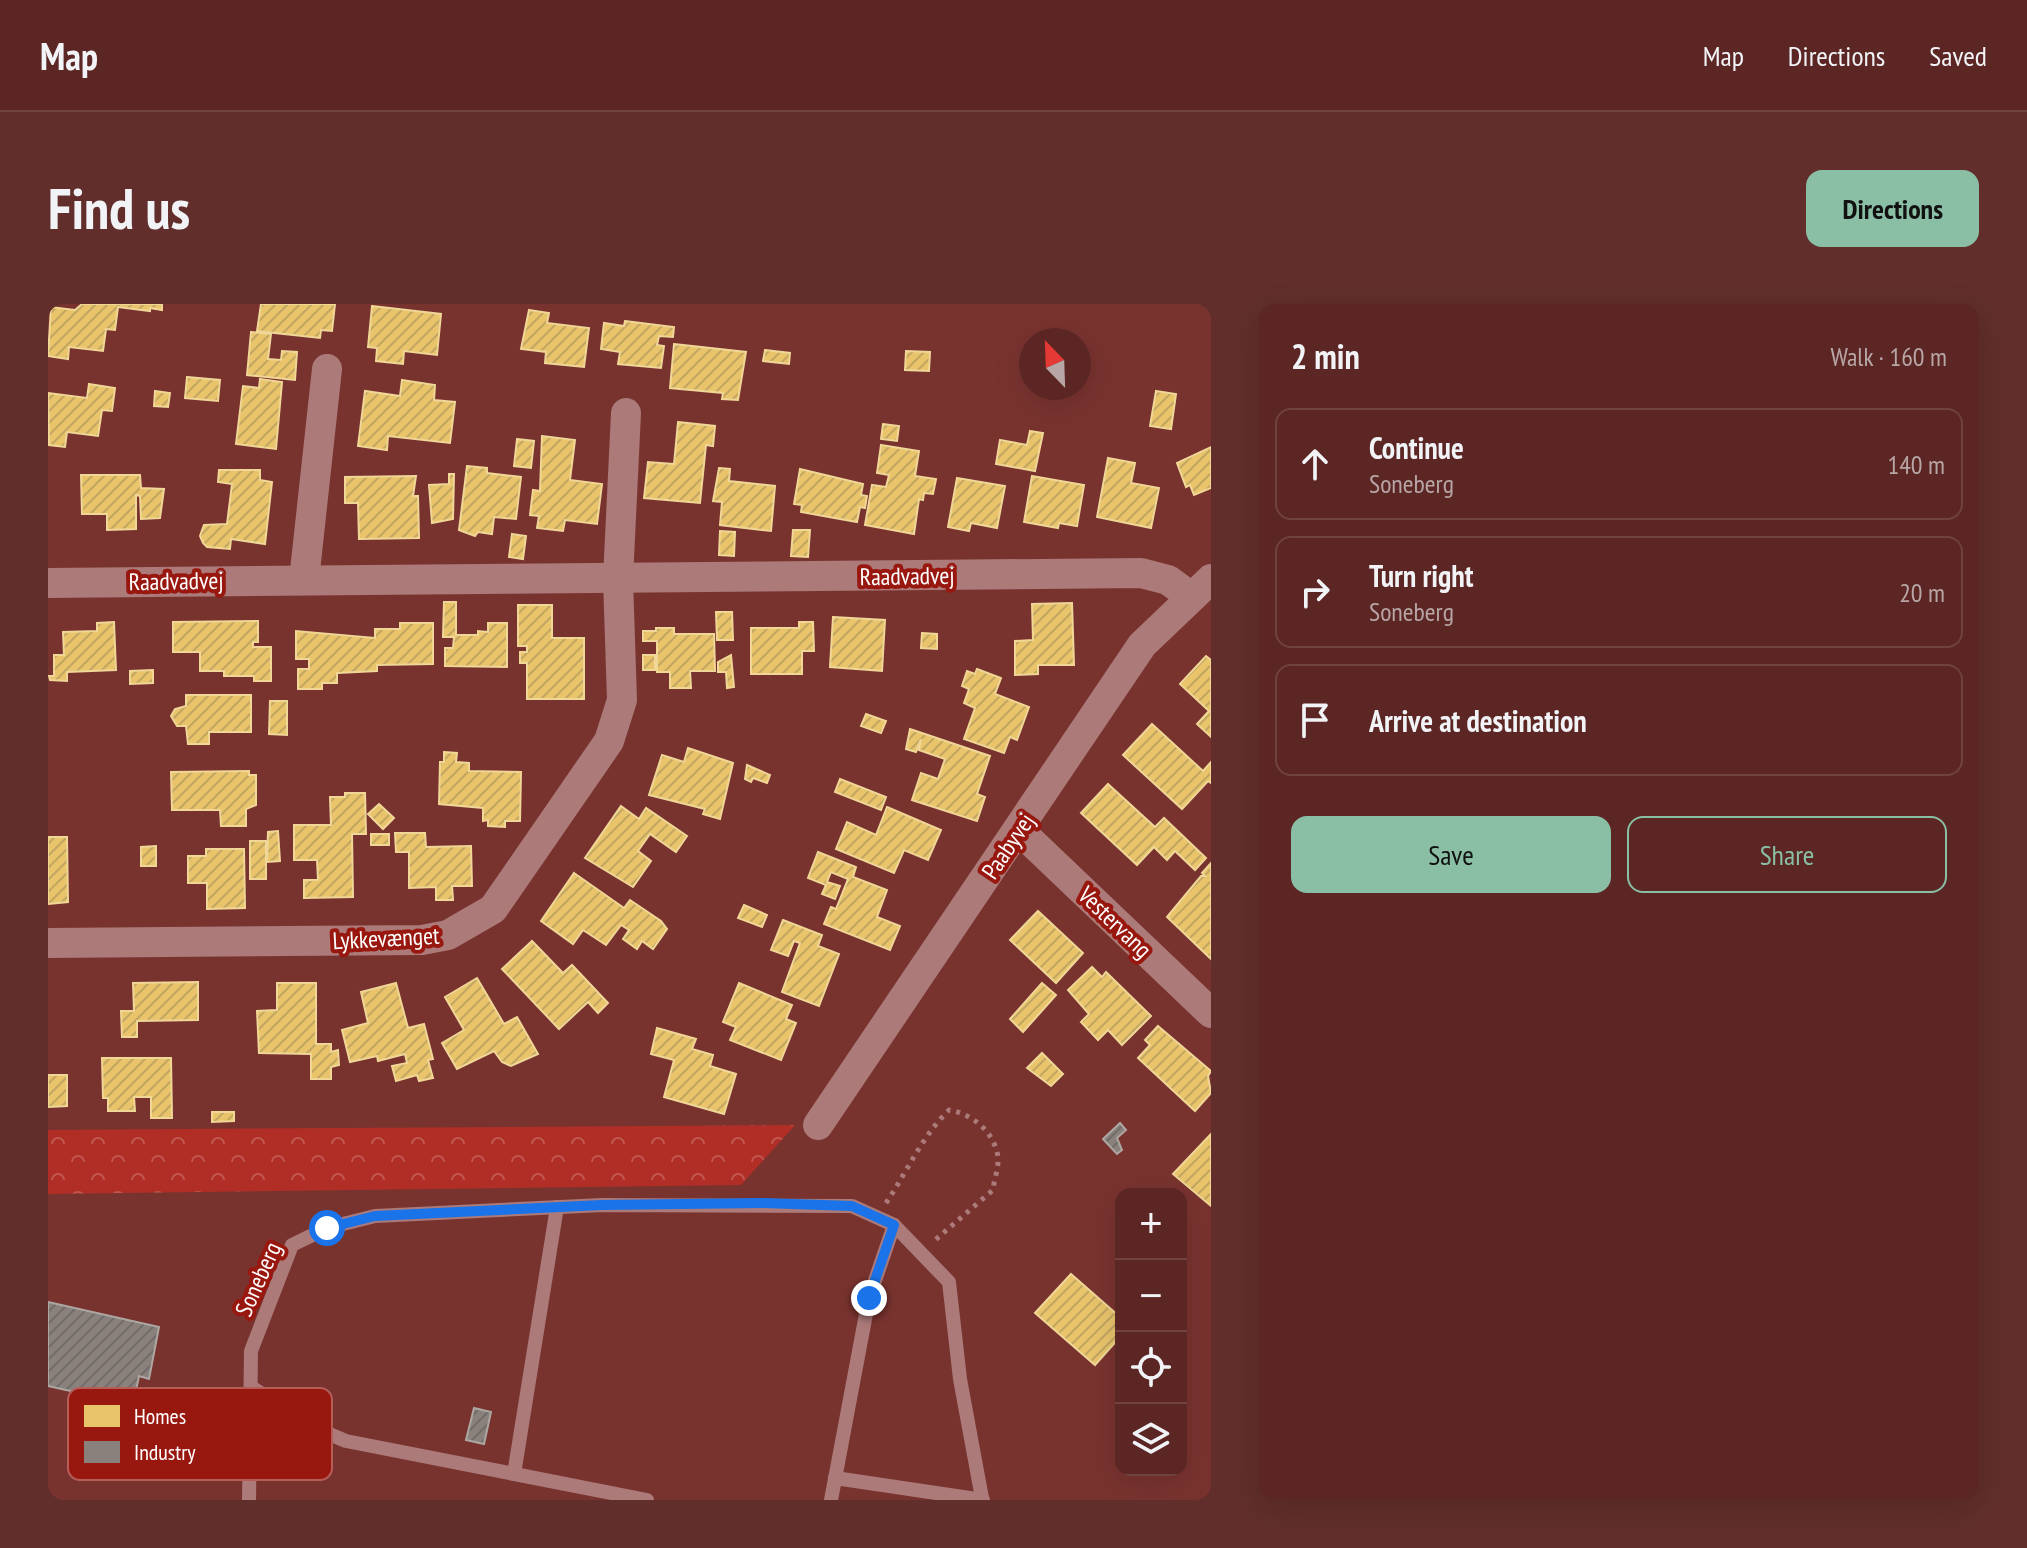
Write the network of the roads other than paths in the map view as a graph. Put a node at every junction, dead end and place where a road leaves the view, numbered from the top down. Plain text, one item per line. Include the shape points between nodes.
1 (327, 369) dead end
2 (626, 413) dead end
3 (618, 579) junction
4 (304, 580) junction
5 (48, 583) edge
6 (1200, 588) edge
7 (1019, 830) junction
8 (48, 943) edge
9 (1211, 1013) edge
10 (818, 1125) dead end
11 (557, 1207) junction
12 (894, 1225) junction
13 (251, 1387) edge
14 (332, 1435) edge
15 (514, 1474) junction
16 (835, 1478) junction
17 (249, 1480) edge
18 (983, 1499) edge
19 (249, 1500) edge
20 (647, 1500) edge
21 (831, 1500) edge

1 - 4 street
2 - 3 street
3 - 4 street, Raadvadvej
3 - 6 street, Raadvadvej via 1141,573
3 - 8 street, Lykkevænget via 622,700 609,741 493,909 472,925 422,940
4 - 5 street, Raadvadvej
6 - 7 street, Paabyvej via 1142,645
7 - 9 street, Vestervang
7 - 10 street, Paabyvej
11 - 12 lane, Soneberg via 852,1206
11 - 13 lane, Soneberg via 375,1216 327,1228 292,1245 251,1351
11 - 15 lane
12 - 16 lane via 869,1298
12 - 18 lane via 949,1282 960,1379
14 - 15 lane
15 - 20 lane
16 - 18 lane
16 - 21 lane
17 - 19 lane, Soneberg

